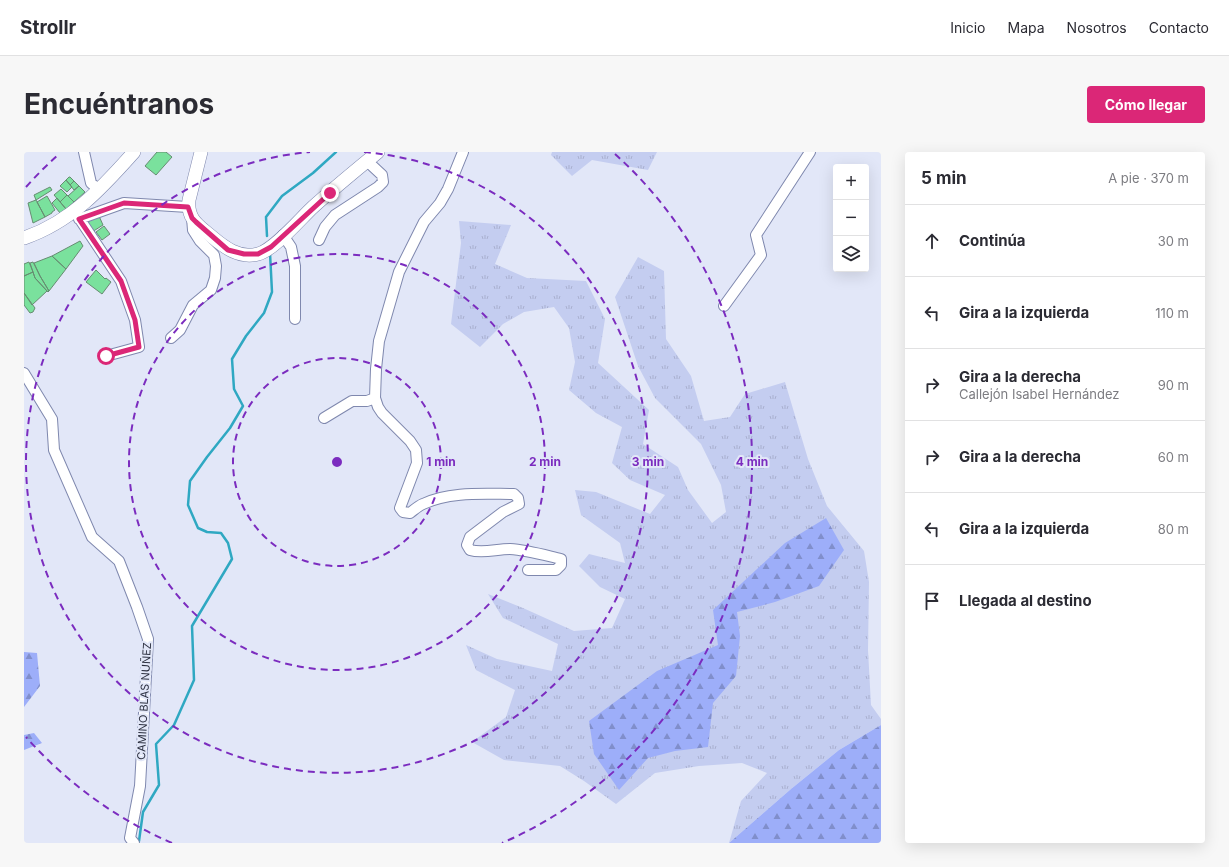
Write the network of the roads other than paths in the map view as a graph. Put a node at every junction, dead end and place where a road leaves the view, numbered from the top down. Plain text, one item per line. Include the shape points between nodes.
1 (84, 152) edge
2 (134, 152) edge
3 (201, 152) edge
4 (378, 152) edge
5 (463, 152) edge
6 (810, 152) edge
7 (367, 161) junction
8 (99, 190) junction
9 (190, 213) junction
10 (77, 215) junction
11 (283, 235) junction
12 (24, 238) edge
13 (319, 240) dead end
14 (724, 306) dead end
15 (295, 319) dead end
16 (171, 338) dead end
17 (106, 356) dead end
18 (24, 373) edge
19 (375, 398) junction
20 (324, 418) dead end
21 (528, 570) dead end
22 (134, 843) edge

1 - 8 street via 91,183
2 - 8 main road
3 - 9 main road
4 - 7 main road
5 - 19 street via 448,189 424,222 399,272 379,341
6 - 14 street via 756,235 761,255
7 - 11 main road
7 - 13 street via 382,175 383,182 335,215 325,226
8 - 10 main road
9 - 10 street via 124,203
9 - 11 main road via 222,246 238,253 258,254 271,247
9 - 16 street via 193,230 214,255 215,278 211,290 193,305 180,330
10 - 12 main road
10 - 17 street via 121,281 135,320 139,347
11 - 15 street via 291,247 295,266
18 - 22 street, CAMINO BLAS NUÑEZ via 52,419 54,450 92,537 119,561 148,639 140,786 130,838
19 - 20 street via 352,401
19 - 21 street via 382,413 416,450 416,463 400,508 403,512 410,513 422,504 437,498 469,494 514,494 519,504 503,512 470,537 467,545 470,550 477,552 526,550 561,559 561,565 556,570

